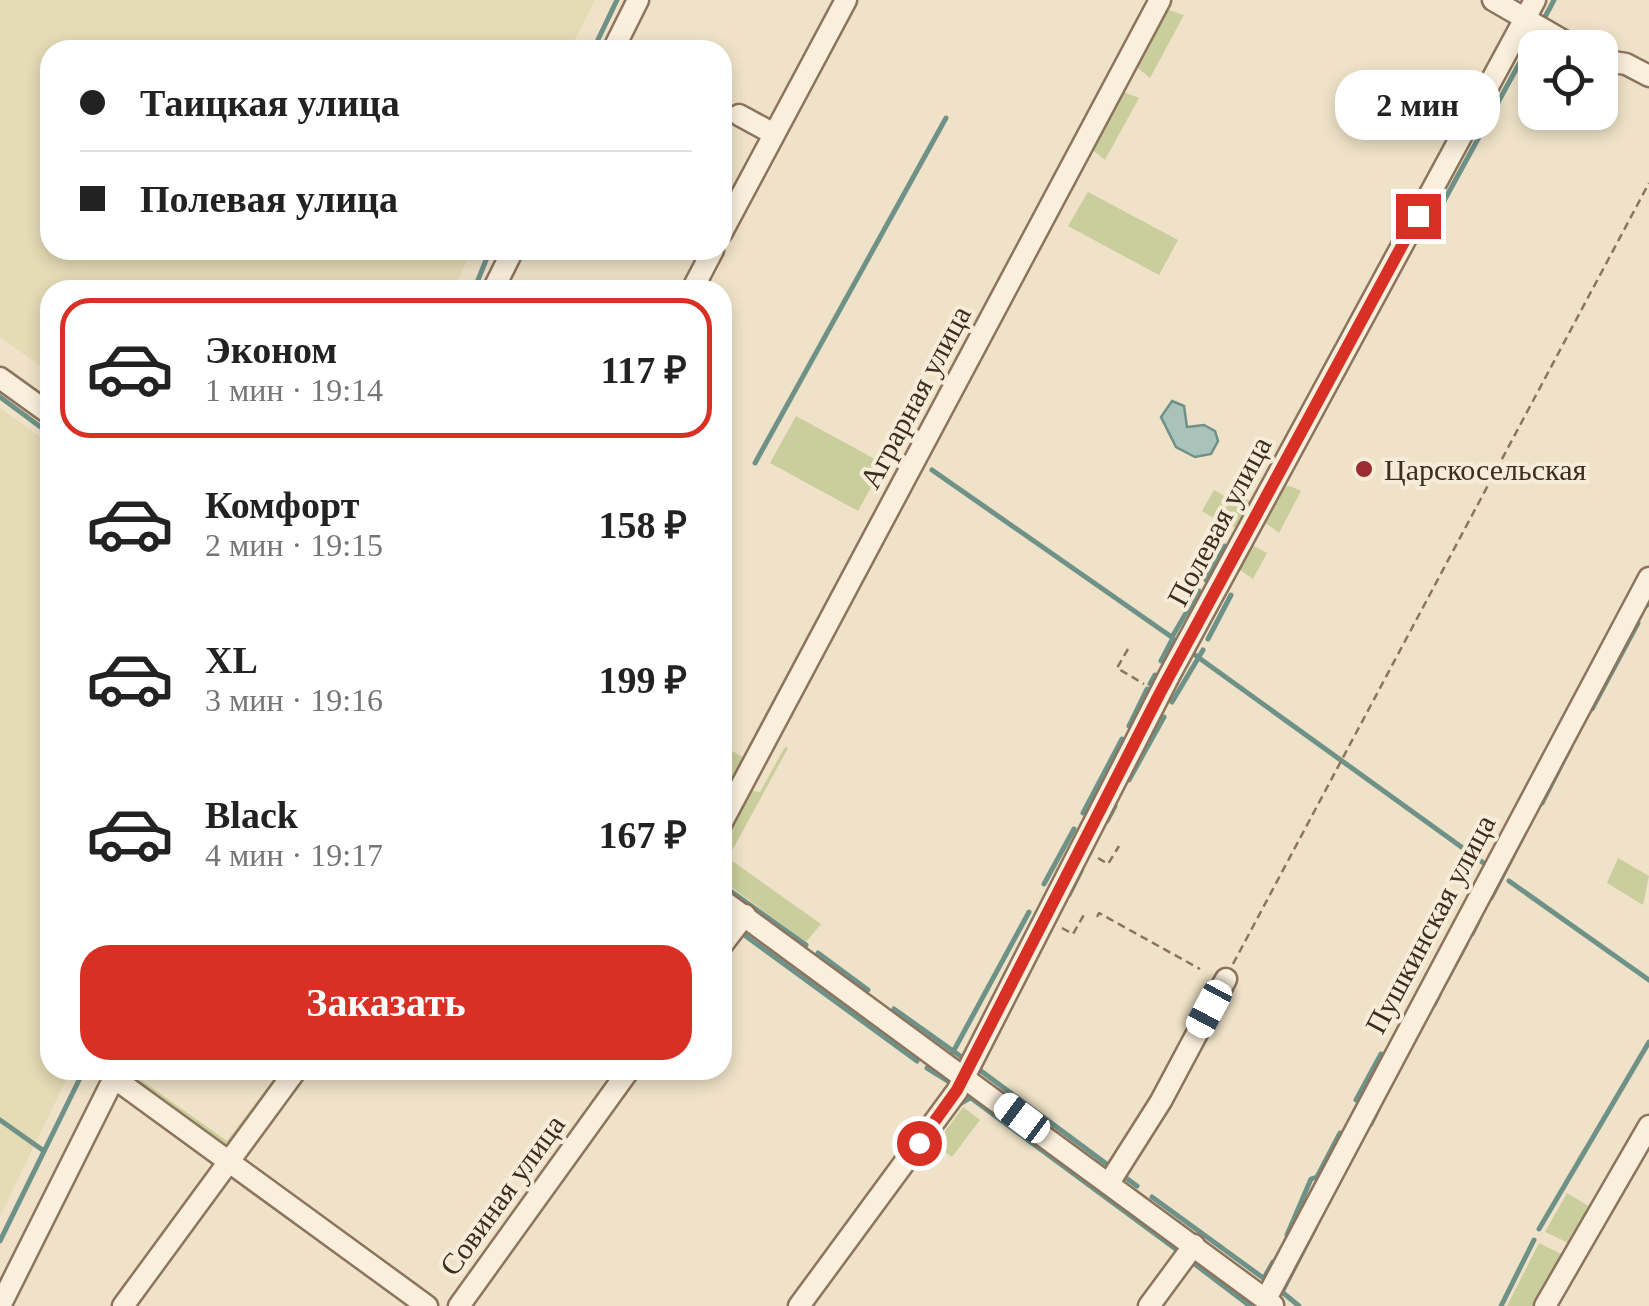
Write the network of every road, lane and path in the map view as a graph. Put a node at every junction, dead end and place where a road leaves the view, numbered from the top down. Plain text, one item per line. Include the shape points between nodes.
1 (638, 0) edge
2 (846, 0) edge
3 (1160, 0) edge
4 (1493, 0) edge
5 (1530, 10) edge
6 (1554, 30) edge
7 (618, 40) edge
8 (1618, 63) edge
9 (1649, 76) edge
10 (739, 115) dead end
11 (774, 134) junction
12 (1649, 183) edge
13 (732, 213) edge
14 (0, 378) edge
15 (40, 407) edge
16 (1649, 578) edge
17 (1128, 649) dead end
18 (1140, 682) dead end
19 (732, 803) edge
20 (1119, 846) dead end
21 (1101, 860) dead end
22 (732, 907) edge
23 (1086, 911) dead end
24 (745, 916) junction
25 (1097, 917) dead end
26 (1064, 929) dead end
27 (732, 932) edge
28 (1200, 969) dead end
29 (1226, 978) joint
30 (963, 1075) junction
31 (113, 1080) edge
32 (124, 1080) edge
33 (288, 1080) edge
34 (622, 1080) edge
35 (1649, 1126) edge
36 (226, 1161) junction
37 (1115, 1175) junction
38 (1194, 1245) junction
39 (1270, 1302) edge
40 (0, 1306) edge
41 (123, 1306) edge
42 (427, 1306) edge
43 (459, 1306) edge
44 (800, 1306) edge
45 (1149, 1306) edge
46 (1544, 1306) edge

1 - 7 street
2 - 11 street
3 - 19 street, Аграрная улица
4 - 5 street
5 - 6 street
5 - 30 street, Полевая улица via 1165,684
8 - 9 street
10 - 11 street
11 - 13 street
12 - 29 path
14 - 15 street
16 - 39 street, Пушкинская улица
17 - 18 path via 1117,668
20 - 21 path via 1108,864
22 - 24 street
23 - 26 path via 1074,934
24 - 27 street
24 - 30 street
25 - 28 path
29 - 37 street
30 - 37 street
30 - 44 street, Полевая улица
31 - 40 street
32 - 36 street
33 - 36 street
34 - 43 street, Совиная улица
35 - 46 street
36 - 41 street
36 - 42 street
37 - 38 street
38 - 39 street
38 - 45 street

